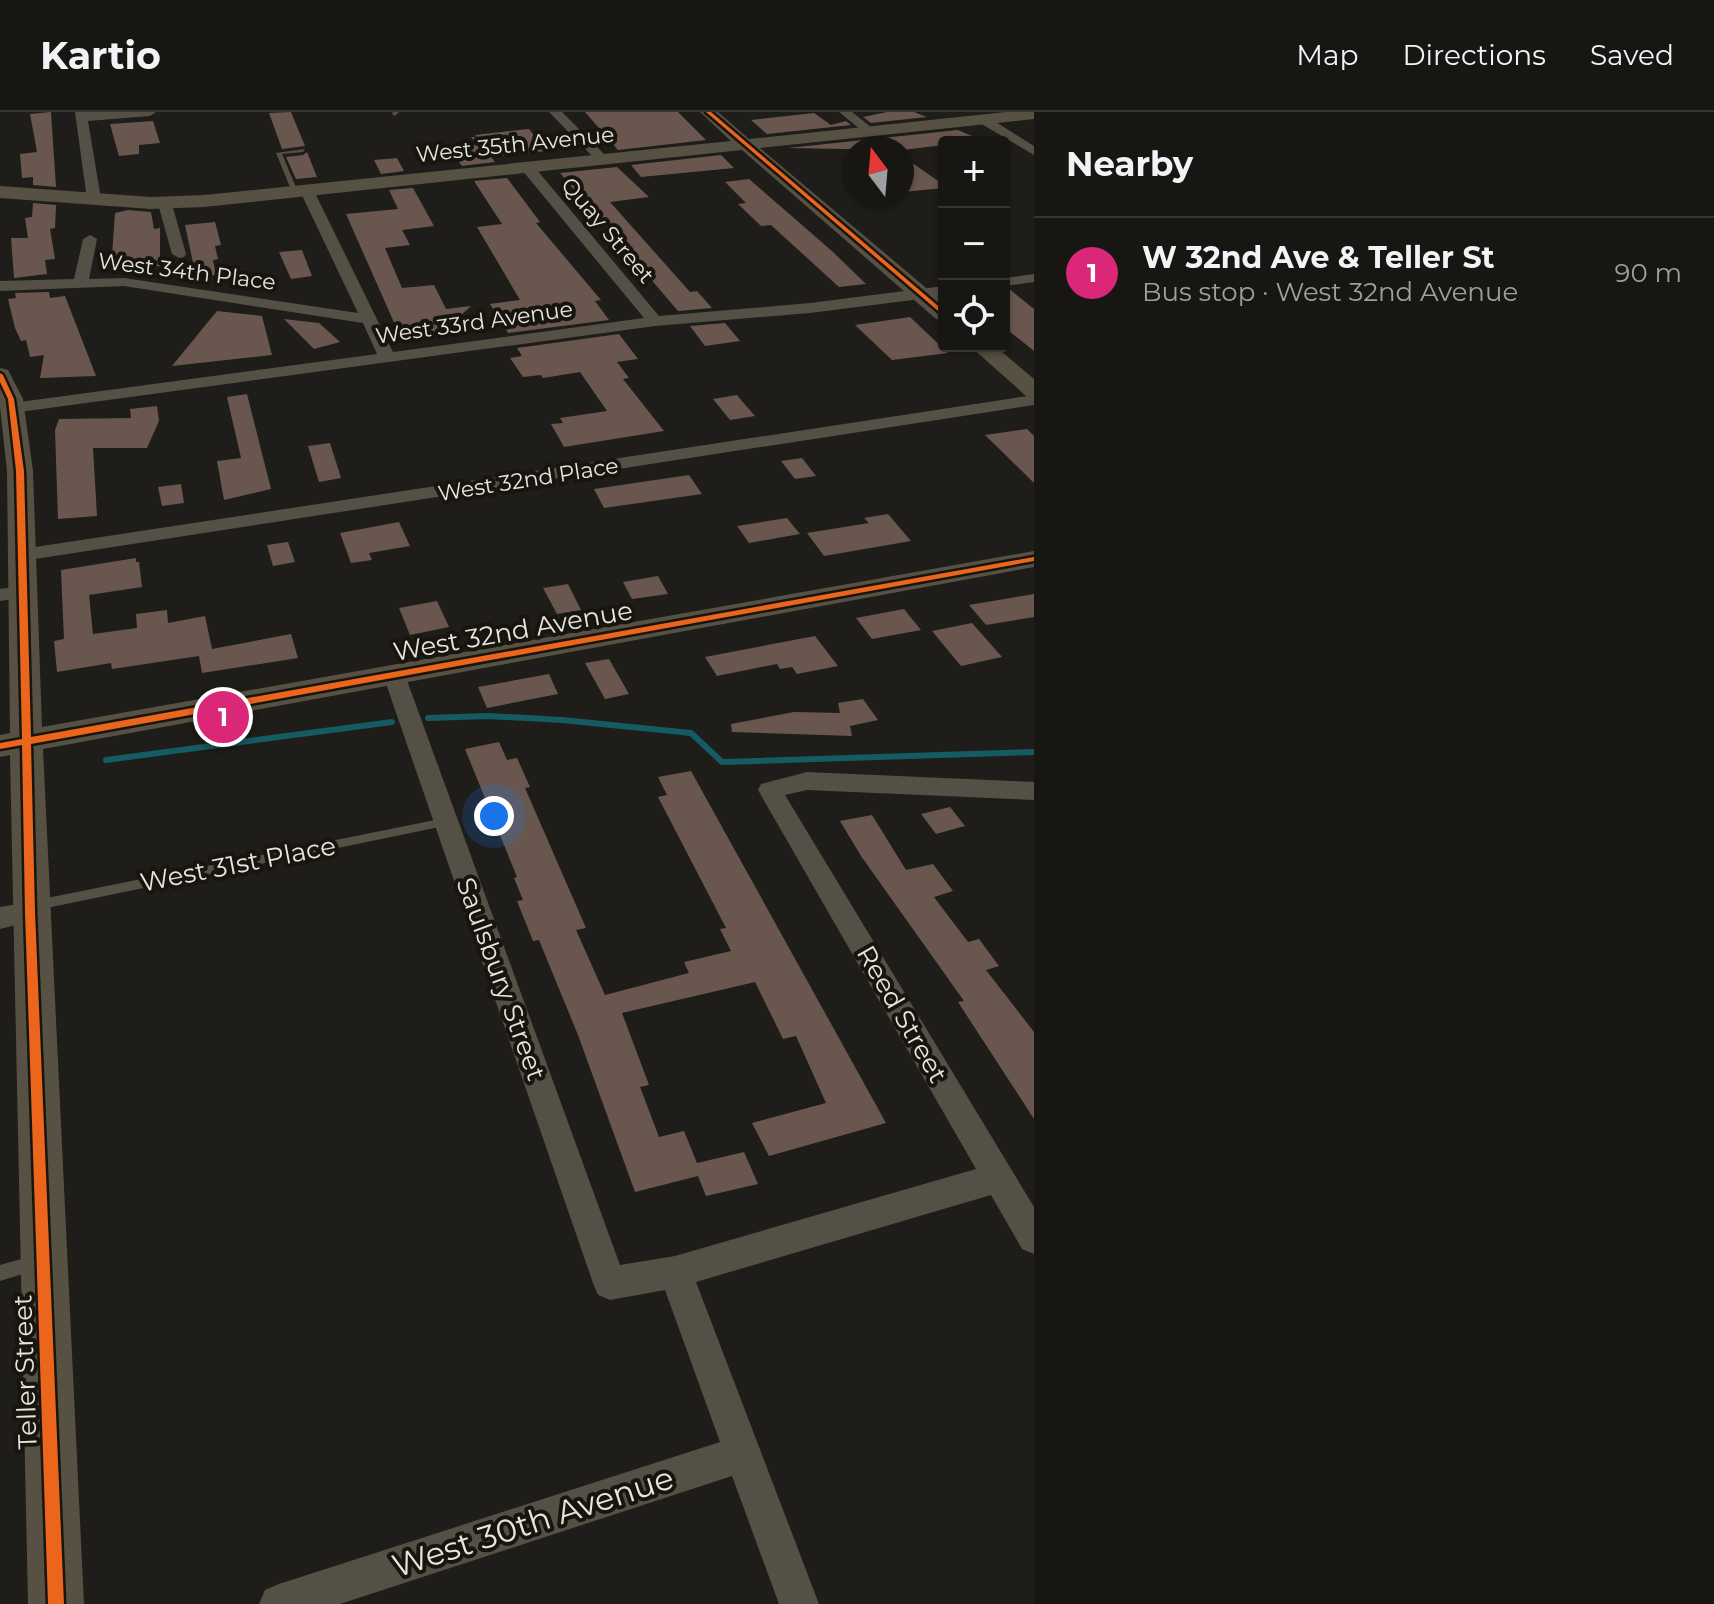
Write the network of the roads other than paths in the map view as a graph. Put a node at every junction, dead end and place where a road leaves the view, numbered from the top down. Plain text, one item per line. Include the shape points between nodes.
1 (150, 112) edge
2 (555, 112) edge
3 (708, 112) edge
4 (845, 112) edge
5 (1034, 114) edge
6 (82, 115) edge
7 (984, 120) junction
8 (870, 131) junction
9 (745, 144) junction
10 (303, 150) dead end
11 (1034, 151) edge
12 (602, 159) junction
13 (527, 167) junction
14 (301, 191) junction
15 (0, 192) edge
16 (94, 199) junction
17 (165, 204) junction
18 (90, 239) dead end
19 (179, 254) dead end
20 (1034, 278) edge
21 (81, 281) junction
22 (1010, 281) edge
23 (0, 286) edge
24 (938, 292) edge
25 (921, 294) junction
26 (938, 309) edge
27 (367, 319) junction
28 (655, 321) junction
29 (988, 352) edge
30 (388, 359) junction
31 (6, 391) edge
32 (1034, 391) edge
33 (1034, 400) edge
34 (10, 473) edge
35 (1034, 559) edge
36 (15, 581) edge
37 (394, 675) junction
38 (14, 743) edge
39 (1034, 791) edge
40 (445, 822) junction
41 (20, 912) edge
42 (998, 1178) junction
43 (1034, 1238) edge
44 (43, 1261) junction
45 (675, 1272) junction
46 (0, 1273) edge
47 (741, 1454) junction
48 (56, 1604) edge
49 (279, 1604) edge
50 (799, 1604) edge

1 - 6 street
2 - 12 street, Quay Street
3 - 9 street
4 - 8 street
5 - 7 street, West 35th Avenue
6 - 16 street
7 - 8 street, West 35th Avenue
7 - 11 street
8 - 9 street, West 35th Avenue
9 - 12 street, West 35th Avenue
9 - 25 street
10 - 14 lane via 279,153
12 - 13 street, West 35th Avenue
13 - 14 street, West 35th Avenue
13 - 28 street, Quay Street
14 - 17 street, West 35th Avenue
14 - 27 street
15 - 16 street, West 35th Avenue
16 - 17 street, West 35th Avenue
17 - 19 street
18 - 21 street
20 - 22 street
21 - 23 street, West 34th Place
21 - 27 street, West 34th Place via 124,282
24 - 25 street, West 33rd Avenue
25 - 26 street
25 - 28 street, West 33rd Avenue
27 - 30 street
28 - 30 street, West 33rd Avenue
29 - 32 street
30 - 31 street, West 33rd Avenue
31 - 34 street, Teller Street
33 - 36 street, West 32nd Place
34 - 36 street, Teller Street
35 - 37 street, West 32nd Avenue
36 - 38 street, Teller Street
37 - 38 street, West 32nd Avenue
37 - 40 street, Saulsbury Street
38 - 41 street, Teller Street
39 - 42 street, Reed Street via 807,781 770,790
40 - 41 lane, West 31st Place
40 - 45 street, Saulsbury Street via 610,1283
41 - 44 street, Teller Street
42 - 43 street, Reed Street
42 - 45 street
44 - 46 lane
44 - 48 street, Teller Street
45 - 47 street
47 - 49 street, West 30th Avenue
47 - 50 street

